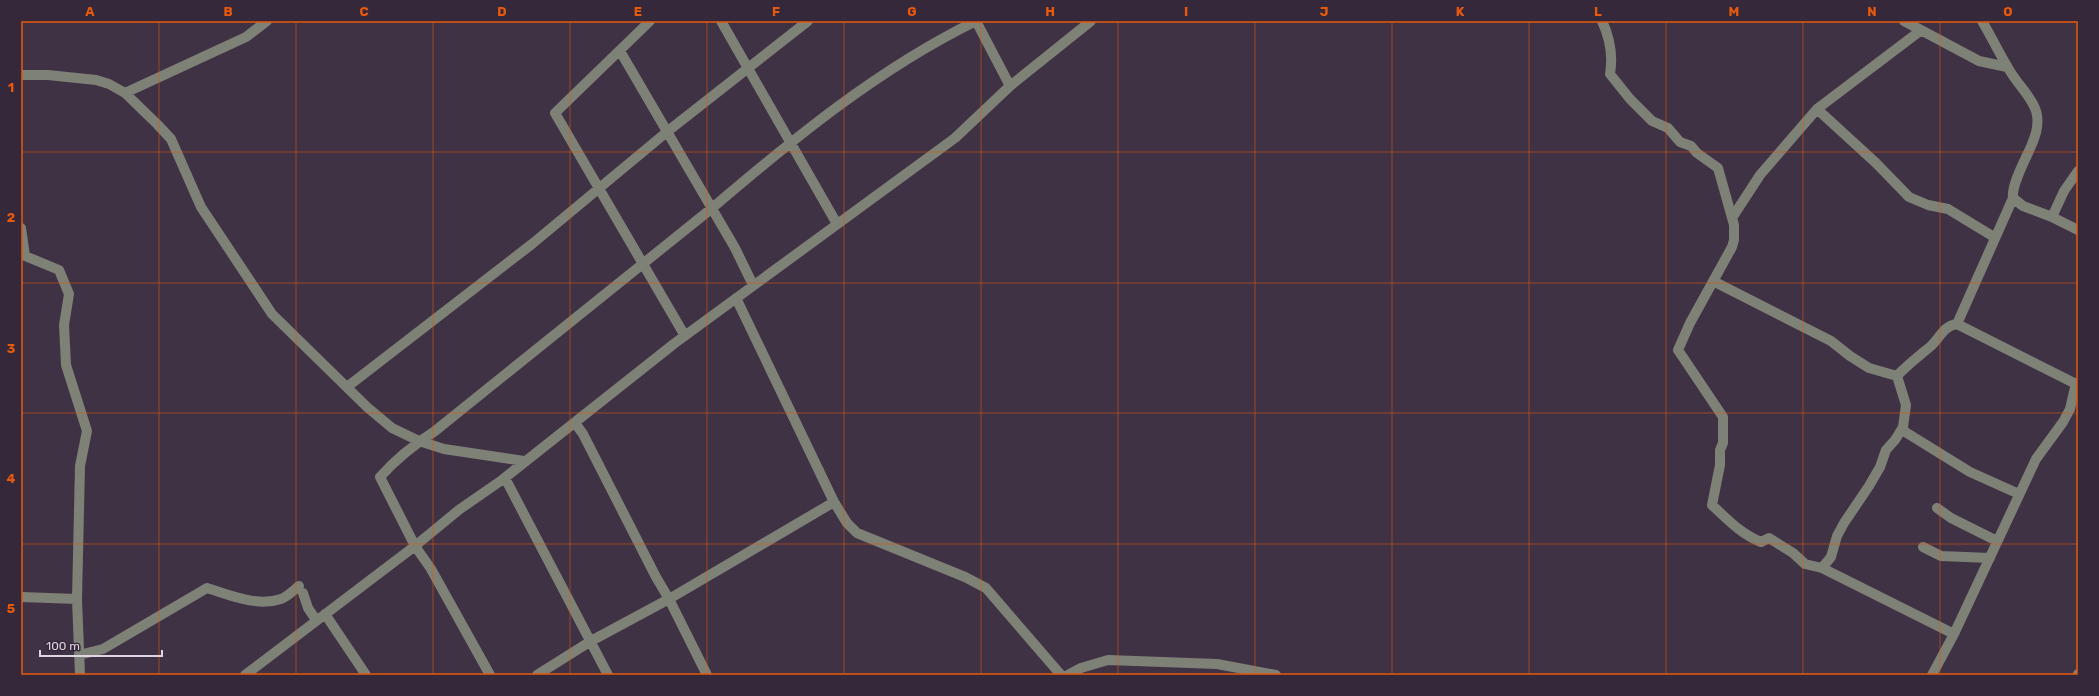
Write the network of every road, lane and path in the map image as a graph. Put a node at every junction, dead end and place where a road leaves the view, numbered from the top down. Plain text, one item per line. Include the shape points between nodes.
1 (267, 21) edge
2 (650, 21) edge
3 (721, 21) edge
4 (808, 21) edge
5 (976, 21) edge
6 (1091, 21) edge
7 (1602, 21) edge
8 (1904, 21) edge
9 (1982, 21) edge
10 (1920, 31) junction
11 (620, 51) junction
12 (2007, 67) junction
13 (748, 68) junction
14 (21, 75) edge
15 (1010, 86) junction
16 (125, 93) junction
17 (1817, 109) junction
18 (668, 131) junction
19 (791, 144) junction
20 (2078, 171) edge
21 (599, 188) junction
22 (2013, 198) junction
23 (711, 209) junction
24 (2052, 217) junction
25 (1732, 218) junction
26 (837, 224) junction
27 (21, 228) edge
28 (2078, 230) edge
29 (1994, 237) junction
30 (642, 265) junction
31 (1713, 281) junction
32 (753, 285) junction
33 (736, 298) junction
34 (1957, 324) junction
35 (685, 336) junction
36 (1897, 376) junction
37 (2077, 384) edge
38 (347, 387) junction
39 (575, 424) junction
40 (1902, 430) junction
41 (419, 441) junction
42 (524, 461) junction
43 (505, 478) junction
44 (2019, 494) junction
45 (834, 502) junction
46 (1937, 508) dead end
47 (1997, 541) junction
48 (415, 546) junction
49 (1923, 547) dead end
50 (1990, 558) junction
51 (1822, 568) junction
52 (21, 597) edge
53 (77, 599) junction
54 (669, 599) junction
55 (325, 614) junction
56 (316, 620) junction
57 (1954, 634) junction
58 (591, 641) junction
59 (79, 655) junction
60 (80, 675) edge
61 (245, 675) edge
62 (366, 675) edge
63 (490, 675) edge
64 (537, 675) edge
65 (608, 675) edge
66 (707, 675) edge
67 (1061, 675) edge
68 (1068, 675) edge
69 (1276, 675) edge
70 (1932, 675) edge

1 - 16 street via 246,37
2 - 11 street
3 - 13 street
4 - 13 street
5 - 15 street
5 - 19 street via 932,42 904,60 860,90
6 - 15 street
7 - 25 street via 1613,61 1610,74 1652,121 1668,128 1680,142 1691,146 1718,168
8 - 10 street
9 - 12 street
10 - 12 street via 1979,61
10 - 17 street
11 - 18 street
11 - 21 street via 555,113
12 - 22 street via 2033,100 2038,114 2034,140 2013,188
13 - 18 street
13 - 19 street
14 - 16 street via 96,80
15 - 26 street via 957,136
16 - 38 street via 171,139 201,207 272,314
17 - 25 street via 1760,176
17 - 29 street via 1876,163 1908,197 1948,209
18 - 21 street
18 - 23 street
19 - 23 street
19 - 26 street
20 - 24 street via 2064,191
21 - 30 street
21 - 38 street via 532,244
22 - 24 street via 2024,206
22 - 29 street
23 - 30 street
23 - 32 street via 735,248
24 - 28 street
25 - 31 street via 1734,240
26 - 32 street
27 - 53 street via 25,256 59,270 69,294 64,324 66,365 87,431 80,466
29 - 34 street
30 - 35 street
30 - 41 street via 435,431
31 - 36 street via 1832,341 1869,368
31 - 51 street via 1678,350 1723,418 1723,443 1712,505 1750,538 1761,542 1769,538 1805,564
32 - 33 street
33 - 35 street
33 - 45 street
34 - 36 street via 1950,325
34 - 37 street
35 - 39 street
36 - 40 street via 1906,405
37 - 44 street via 2070,409 2036,459
38 - 41 street via 392,428
39 - 42 street
39 - 54 street via 583,434
40 - 44 street via 1970,472
40 - 51 street via 1886,450 1882,463 1844,523 1831,557
41 - 42 street via 444,449
41 - 48 street via 380,478
42 - 43 street
43 - 48 street via 460,509
43 - 58 street
44 - 47 street
45 - 54 street
45 - 67 street via 847,523 857,533 986,588
46 - 47 street
47 - 50 street
48 - 55 street
48 - 63 street via 431,569
49 - 50 street via 1941,556
50 - 57 street
51 - 57 street
52 - 53 street
53 - 59 street
54 - 58 street
54 - 66 street
55 - 56 street
55 - 62 street
56 - 59 street via 301,590 282,599 262,602 207,588 103,649
56 - 61 street
57 - 70 street
58 - 64 street
58 - 65 street
59 - 60 street
68 - 69 street via 1108,660 1217,664

